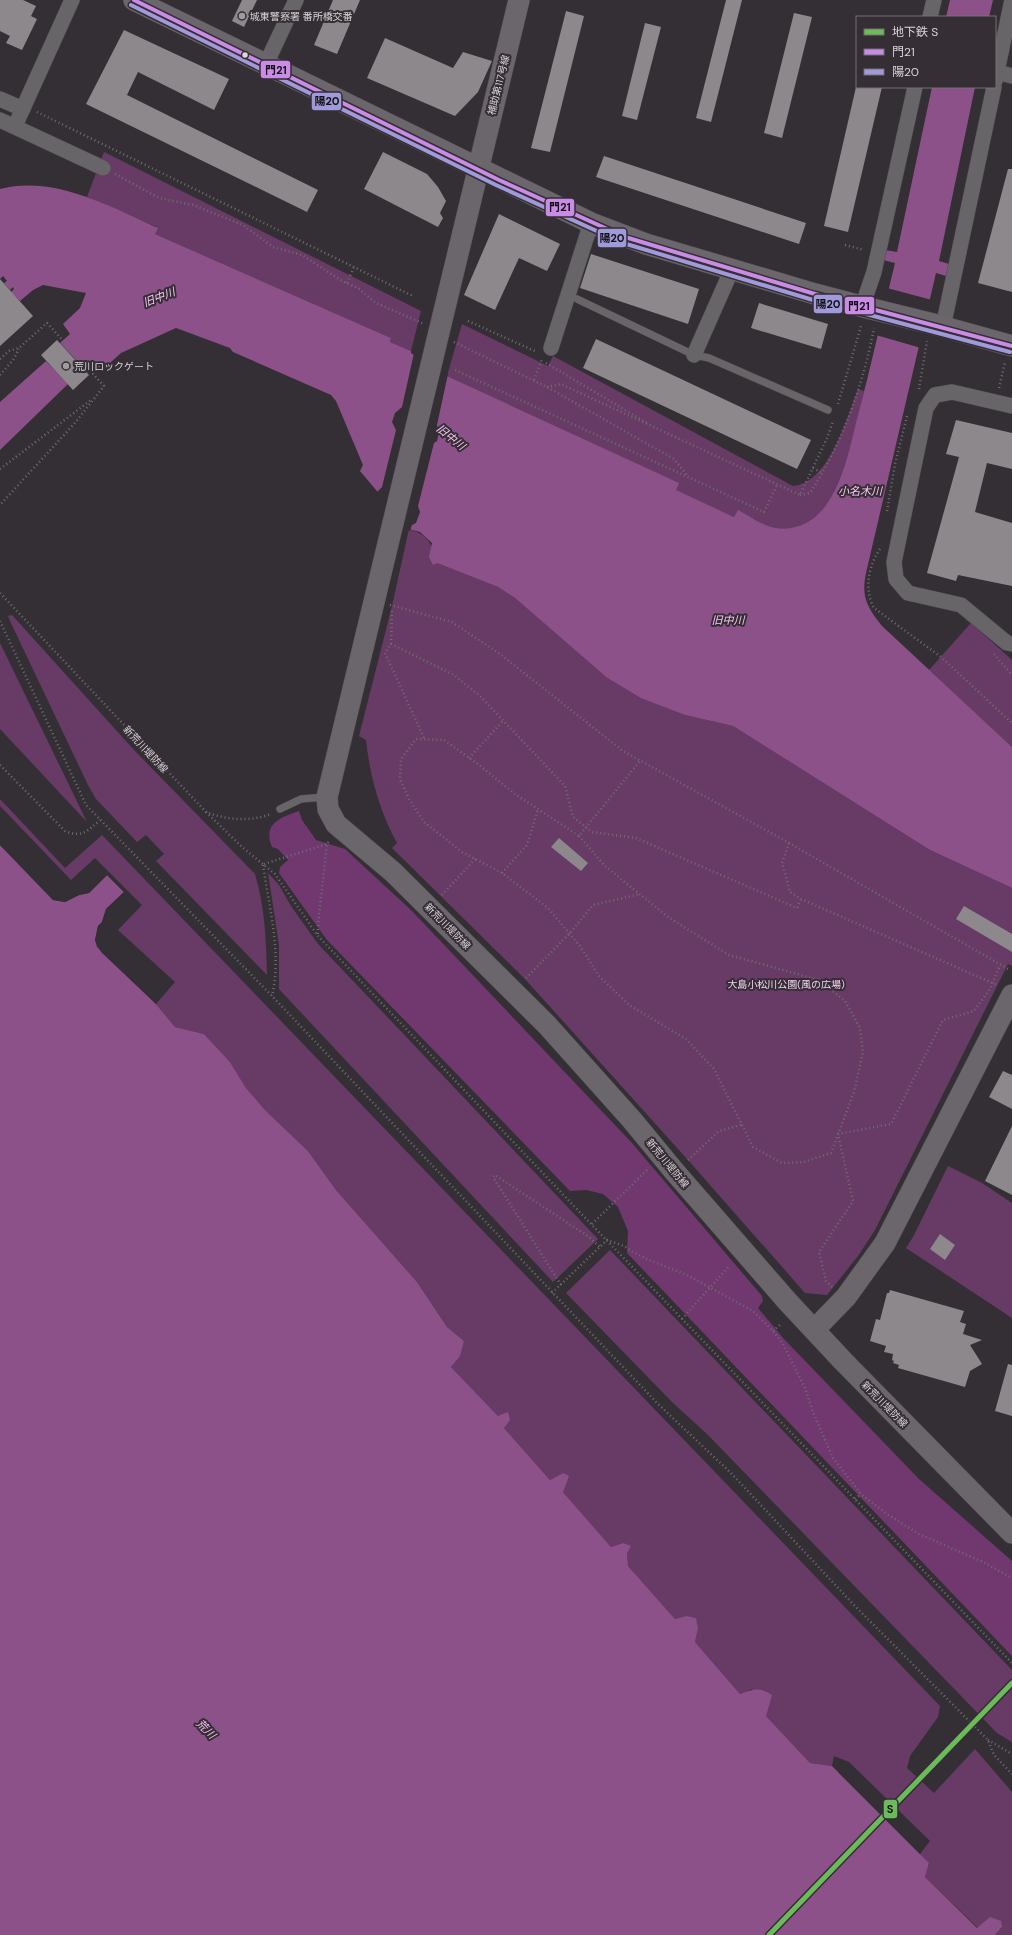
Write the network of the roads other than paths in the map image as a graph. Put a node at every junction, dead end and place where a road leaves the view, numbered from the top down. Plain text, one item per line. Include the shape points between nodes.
1 (72, 0) edge
2 (134, 0) edge
3 (296, 0) edge
4 (519, 0) edge
5 (934, 0) edge
6 (1012, 0) edge
7 (930, 16) edge
8 (266, 64) junction
9 (996, 76) edge
10 (1012, 76) edge
11 (915, 88) edge
12 (994, 88) edge
13 (0, 99) edge
14 (23, 108) junction
15 (0, 120) edge
16 (15, 126) junction
17 (103, 168) road end
18 (478, 169) junction
19 (591, 223) junction
20 (732, 269) junction
21 (577, 299) dead end
22 (866, 316) junction
23 (940, 326) junction
24 (432, 335) joint
25 (1012, 346) edge
26 (547, 353) road end
27 (694, 355) junction
28 (1012, 406) edge
29 (828, 410) dead end
30 (1012, 644) edge
31 (327, 797) junction
32 (280, 809) road end
33 (1007, 991) edge
34 (1004, 1028) edge
35 (814, 1330) junction
36 (1012, 1533) edge

1 - 14 street
2 - 8 street
3 - 8 street
4 - 18 street, 補助第117号線
5 - 7 street
6 - 9 street
8 - 18 street
9 - 10 street
11 - 22 street
12 - 23 street
13 - 14 street
14 - 16 street
15 - 16 street
16 - 17 street
18 - 19 street
18 - 24 street, 補助第117号線
19 - 20 street via 646,244
19 - 26 street
20 - 22 street
20 - 27 street
21 - 27 lane
22 - 23 street, bridge
23 - 25 street
24 - 31 street, 新荒川堤防線 via 379,601
27 - 29 lane via 709,358
28 - 30 street via 952,392 935,395 926,408 894,562 896,579 908,593 960,605 1007,643
31 - 32 lane via 301,799
31 - 35 street, 新荒川堤防線 via 328,809 336,824 430,907 547,1025
33 - 34 street
34 - 35 street via 885,1243 846,1296
35 - 36 street, 新荒川堤防線

